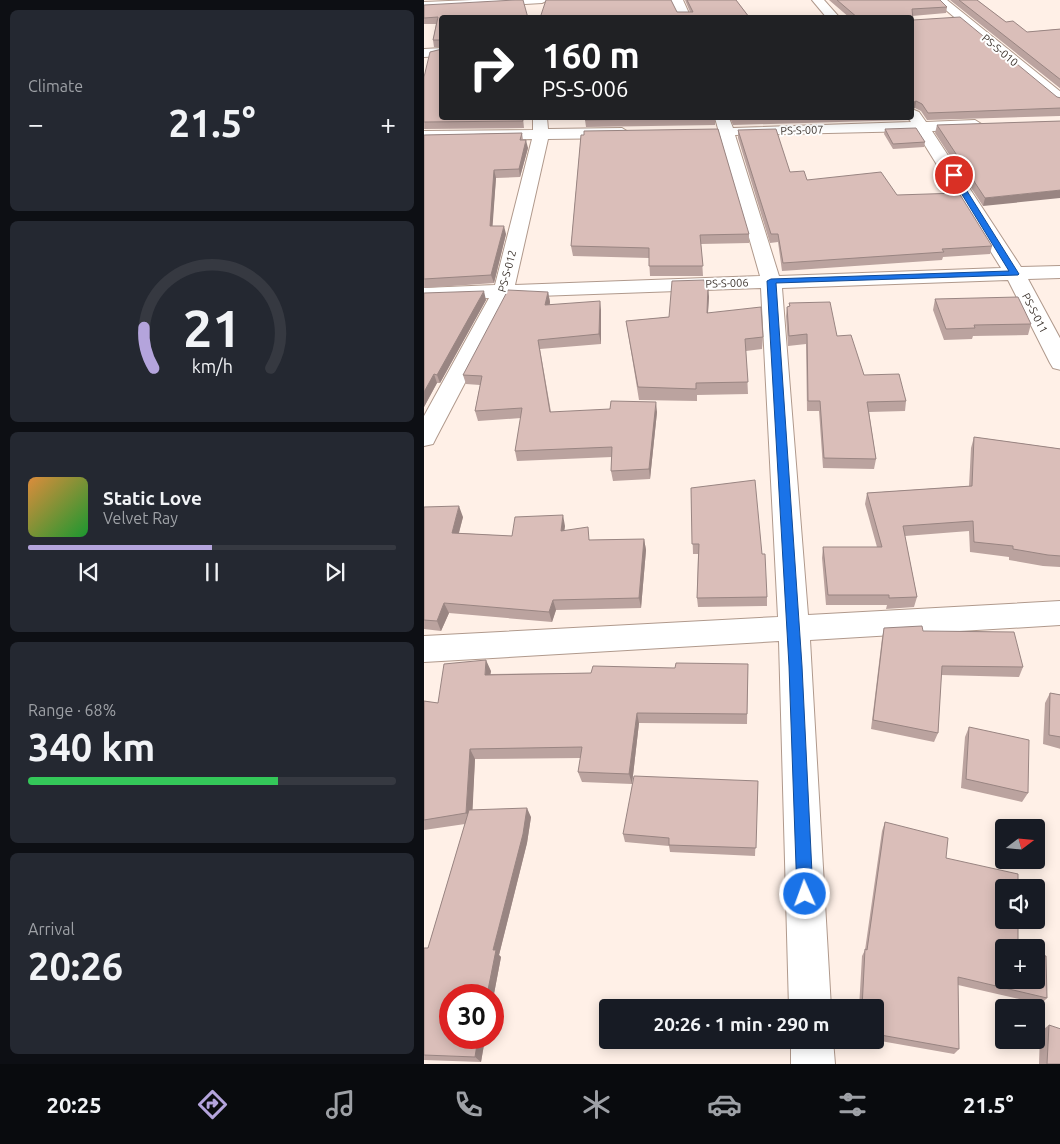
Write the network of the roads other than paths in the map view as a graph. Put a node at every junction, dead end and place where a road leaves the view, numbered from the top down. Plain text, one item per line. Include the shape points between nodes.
1 (425, 0) edge
2 (542, 0) edge
3 (677, 0) edge
4 (818, 0) edge
5 (940, 0) edge
6 (530, 3) edge
7 (424, 6) edge
8 (684, 15) edge
9 (831, 15) edge
10 (962, 18) junction
11 (945, 19) edge
12 (439, 52) edge
13 (424, 53) edge
14 (1060, 100) edge
15 (917, 119) edge
16 (892, 120) edge
17 (992, 124) edge
18 (540, 126) edge
19 (719, 127) edge
20 (639, 133) edge
21 (424, 136) edge
22 (1060, 272) edge
23 (1015, 274) junction
24 (771, 281) junction
25 (504, 290) junction
26 (424, 294) edge
27 (1060, 362) edge
28 (424, 438) edge
29 (1060, 612) edge
30 (793, 627) junction
31 (424, 649) edge
32 (810, 999) edge
33 (812, 1049) edge
34 (813, 1064) edge

1 - 7 street
2 - 6 street
3 - 8 street
4 - 9 street
5 - 10 street, PS-S-010
6 - 7 street
10 - 11 street
10 - 14 street, PS-S-010
12 - 13 street
15 - 17 street, PS-S-007
15 - 23 street, PS-S-011
16 - 19 street, PS-S-007
18 - 20 street
18 - 21 street
18 - 25 street, PS-S-012
19 - 24 street
22 - 23 street, PS-S-006
23 - 24 street, PS-S-006
23 - 27 street, PS-S-011
24 - 25 street, PS-S-006
24 - 30 street
25 - 26 street, PS-S-006
25 - 28 street, PS-S-012
29 - 30 street
30 - 31 street
30 - 32 street
33 - 34 street

